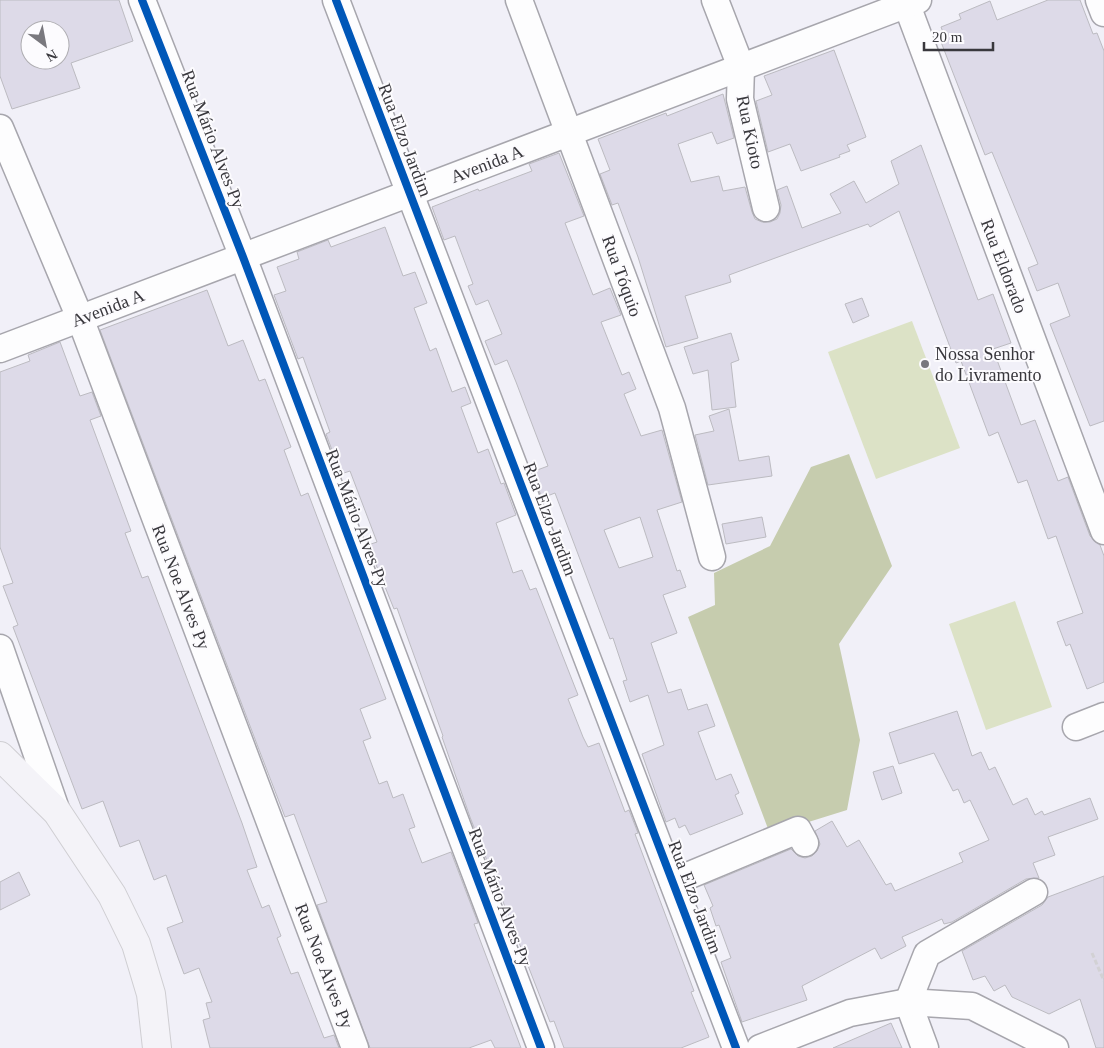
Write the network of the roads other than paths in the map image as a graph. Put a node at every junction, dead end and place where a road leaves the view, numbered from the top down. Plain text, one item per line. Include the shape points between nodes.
1 (142, 0) edge
2 (336, 0) edge
3 (519, 0) edge
4 (715, 0) edge
5 (1099, 0) edge
6 (910, 1) edge
7 (1104, 13) edge
8 (742, 67) junction
9 (0, 128) edge
10 (569, 133) junction
11 (409, 193) junction
12 (766, 208) dead end
13 (243, 257) junction
14 (80, 318) junction
15 (0, 349) edge
16 (1104, 531) edge
17 (712, 557) dead end
18 (0, 648) edge
19 (1104, 716) edge
20 (1076, 727) dead end
21 (0, 756) edge
22 (57, 812) junction
23 (805, 843) dead end
24 (673, 882) junction
25 (1034, 892) dead end
26 (908, 1002) junction
27 (158, 1048) edge
28 (356, 1048) edge
29 (541, 1048) edge
30 (736, 1048) edge
31 (760, 1048) edge
32 (925, 1048) edge
33 (1055, 1048) edge

1 - 13 street, Rua Mário Alves Py
2 - 11 street, Rua Elzo Jardim
3 - 10 street, Rua Tóquio
4 - 8 street, Rua Kioto
5 - 7 street
6 - 8 street, Avenida A
6 - 16 street, Rua Eldorado
8 - 10 street, Avenida A
8 - 12 street, Rua Kioto via 740,99
9 - 14 street, Rua Noe Alves Py
10 - 11 street, Avenida A
10 - 17 street, Rua Tóquio via 672,408
11 - 13 street, Avenida A
11 - 24 street, Rua Elzo Jardim
13 - 14 street, Avenida A
13 - 29 street, Rua Mário Alves Py
14 - 15 street, Avenida A
14 - 28 street, Rua Noe Alves Py
18 - 22 street
19 - 20 street
21 - 22 main road
22 - 27 main road via 112,895 136,944 151,994
23 - 24 street via 798,830
24 - 30 street, Rua Elzo Jardim
25 - 26 street via 927,954
26 - 31 street via 850,1013
26 - 32 street
26 - 33 street via 972,1006

